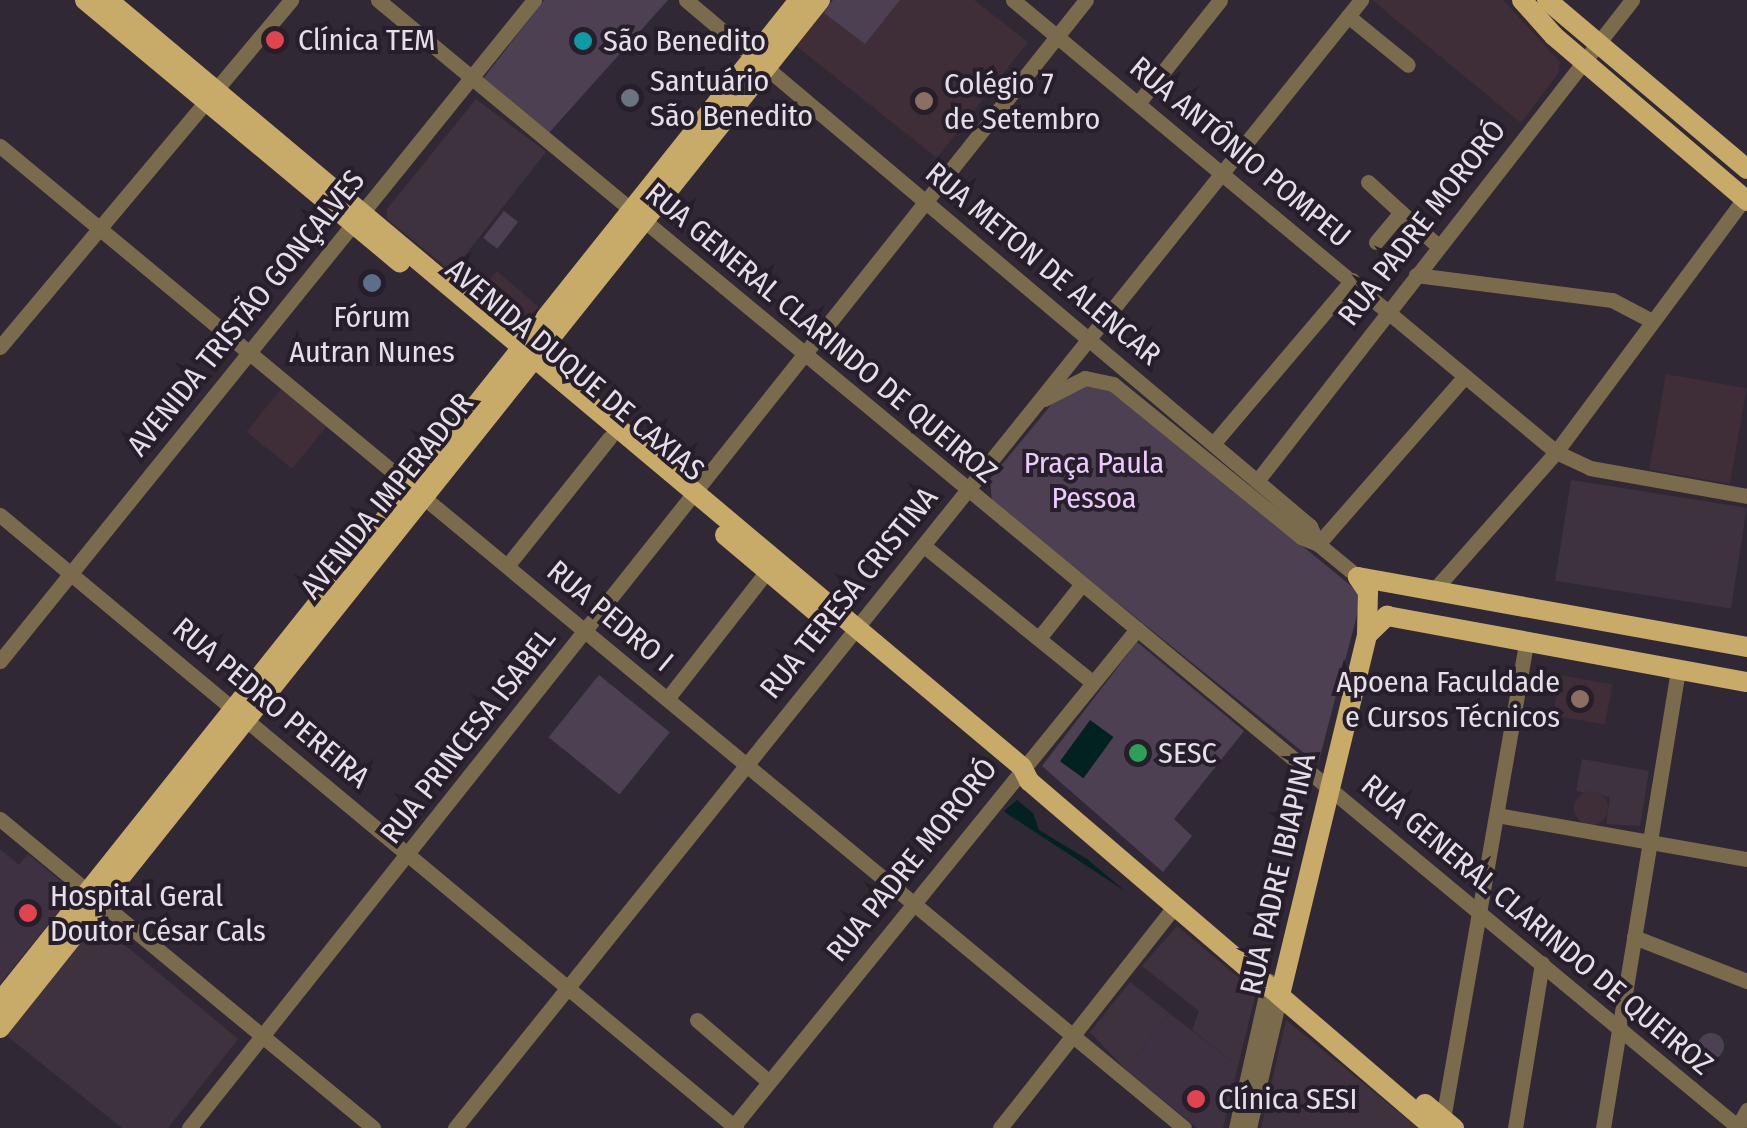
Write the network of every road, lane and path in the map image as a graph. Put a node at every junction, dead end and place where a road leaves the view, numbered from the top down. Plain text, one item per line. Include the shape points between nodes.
1 (85, 0) edge
2 (108, 0) edge
3 (291, 0) edge
4 (378, 0) edge
5 (534, 0) edge
6 (686, 0) edge
7 (799, 0) edge
8 (820, 0) edge
9 (1013, 0) edge
10 (1086, 0) edge
11 (1220, 0) edge
12 (1361, 0) edge
13 (1522, 0) edge
14 (1547, 0) edge
15 (1632, 0) edge
16 (1348, 16) junction
17 (1057, 36) junction
18 (1597, 44) junction
19 (1583, 61) junction
20 (760, 62) junction
21 (1408, 65) dead end
22 (471, 78) junction
23 (211, 96) junction
24 (1139, 102) junction
25 (0, 146) edge
26 (1747, 169) edge
27 (1222, 172) junction
28 (1368, 182) dead end
29 (1746, 198) edge
30 (927, 202) junction
31 (1401, 212) junction
32 (638, 217) junction
33 (357, 218) junction
34 (100, 228) junction
35 (1376, 242) dead end
36 (1439, 247) junction
37 (1416, 276) junction
38 (1352, 280) junction
39 (1389, 311) junction
40 (1652, 321) junction
41 (1088, 338) junction
42 (0, 347) edge
43 (250, 353) junction
44 (804, 356) junction
45 (525, 358) junction
46 (1465, 376) junction
47 (1032, 406) junction
48 (609, 438) junction
49 (1213, 444) junction
50 (1556, 452) junction
51 (1257, 481) junction
52 (967, 490) junction
53 (418, 492) junction
54 (1747, 496) edge
55 (692, 499) junction
56 (0, 515) edge
57 (1318, 544) junction
58 (924, 546) junction
59 (507, 566) junction
60 (767, 571) junction
61 (72, 574) junction
62 (1358, 577) junction
63 (1082, 584) junction
64 (1434, 590) junction
65 (1137, 629) junction
66 (586, 632) junction
67 (853, 632) junction
68 (1367, 635) junction
69 (1039, 638) junction
70 (1526, 642) junction
71 (1747, 647) edge
72 (0, 661) edge
73 (1678, 669) junction
74 (1092, 682) junction
75 (1747, 682) edge
76 (668, 699) junction
77 (241, 713) junction
78 (746, 765) junction
79 (1022, 775) junction
80 (1329, 788) junction
81 (1497, 815) junction
82 (0, 819) edge
83 (1647, 841) junction
84 (410, 854) junction
85 (1747, 859) edge
86 (94, 898) junction
87 (912, 904) junction
88 (1176, 904) junction
89 (1479, 912) junction
90 (1634, 937) junction
91 (1542, 964) junction
92 (1747, 981) edge
93 (1275, 985) junction
94 (568, 988) junction
95 (0, 1002) edge
96 (697, 1020) dead end
97 (0, 1028) edge
98 (1618, 1029) junction
99 (1073, 1036) junction
100 (262, 1040) junction
101 (768, 1082) junction
102 (1747, 1110) edge
103 (1166, 1113) junction
104 (1444, 1125) edge
105 (734, 1127) edge
106 (1738, 1127) edge
107 (189, 1128) edge
108 (373, 1128) edge
109 (456, 1128) edge
110 (1000, 1128) edge
111 (1155, 1128) edge
112 (1184, 1128) edge
113 (1236, 1128) edge
114 (1250, 1128) edge
115 (1515, 1128) edge
116 (1604, 1128) edge

1 - 23 main road, AVENIDA DUQUE DE CAXIAS
2 - 23 main road, AVENIDA DUQUE DE CAXIAS
3 - 23 street
4 - 22 street, RUA GENERAL CLARINDO DE QUEIROZ
5 - 22 street, AVENIDA TRISTÃO GONÇALVES
6 - 20 street, RUA METON DE ALENCAR
7 - 20 main road, AVENIDA IMPERADOR
8 - 20 main road, AVENIDA IMPERADOR
9 - 17 street, RUA ANTÔNIO POMPEU
10 - 17 street, RUA PRINCESA ISABEL
11 - 24 street
12 - 16 street, RUA TERESA CRISTINA
13 - 19 main road
14 - 18 main road
15 - 18 street, RUA PADRE MORORÓ
16 - 21 street
16 - 27 street, RUA TERESA CRISTINA
17 - 24 street, RUA ANTÔNIO POMPEU
17 - 30 street, RUA PRINCESA ISABEL
18 - 19 street, RUA PADRE MORORÓ
18 - 26 main road
19 - 29 main road
19 - 36 street, RUA PADRE MORORÓ
20 - 30 street, RUA METON DE ALENCAR
20 - 32 main road, AVENIDA IMPERADOR
22 - 32 street, RUA GENERAL CLARINDO DE QUEIROZ
22 - 33 street, AVENIDA TRISTÃO GONÇALVES
23 - 33 main road, AVENIDA DUQUE DE CAXIAS
23 - 34 street
24 - 27 street, RUA ANTÔNIO POMPEU
25 - 34 street, RUA PEDRO I
27 - 38 street, RUA ANTÔNIO POMPEU
27 - 41 street, RUA TERESA CRISTINA
28 - 31 street
29 - 40 street
30 - 41 street, RUA METON DE ALENCAR
30 - 44 street, RUA PRINCESA ISABEL
31 - 35 street
31 - 36 street
32 - 44 street, RUA GENERAL CLARINDO DE QUEIROZ
32 - 45 main road, AVENIDA IMPERADOR
33 - 43 street, AVENIDA TRISTÃO GONÇALVES
33 - 45 main road, AVENIDA DUQUE DE CAXIAS
34 - 42 street
34 - 43 street, RUA PEDRO I
36 - 37 street, RUA PADRE MORORÓ
37 - 39 street, RUA PADRE MORORÓ
37 - 40 street via 1612,300
38 - 39 street, RUA ANTÔNIO POMPEU
38 - 49 street
39 - 46 street, RUA ANTÔNIO POMPEU
39 - 51 street, RUA PADRE MORORÓ
40 - 50 street
41 - 47 street, RUA TERESA CRISTINA
41 - 49 street, RUA METON DE ALENCAR
43 - 53 street, RUA PEDRO I
43 - 61 street, AVENIDA TRISTÃO GONÇALVES
44 - 52 street, RUA GENERAL CLARINDO DE QUEIROZ
44 - 55 street, RUA PRINCESA ISABEL
45 - 48 main road, AVENIDA DUQUE DE CAXIAS
45 - 53 main road, AVENIDA IMPERADOR
45 - 55 main road, AVENIDA DUQUE DE CAXIAS
46 - 50 street, RUA ANTÔNIO POMPEU
46 - 57 street
47 - 52 street, RUA TERESA CRISTINA
47 - 57 street via 1084,378 1113,384
48 - 55 main road, AVENIDA DUQUE DE CAXIAS
48 - 59 street
49 - 51 street, RUA METON DE ALENCAR
50 - 54 street, RUA ANTÔNIO POMPEU via 1590,468
50 - 64 street
51 - 57 street, RUA METON DE ALENCAR via 1310,526
52 - 58 street, RUA TERESA CRISTINA
52 - 63 street, RUA GENERAL CLARINDO DE QUEIROZ
53 - 59 street, RUA PEDRO I
53 - 77 main road, AVENIDA IMPERADOR
55 - 60 main road, AVENIDA DUQUE DE CAXIAS
55 - 66 street, RUA PRINCESA ISABEL
55 - 67 main road, AVENIDA DUQUE DE CAXIAS
56 - 61 street, RUA PEDRO PEREIRA
57 - 62 street, RUA METON DE ALENCAR
58 - 67 street, RUA TERESA CRISTINA
58 - 69 street
59 - 66 street, RUA PEDRO I
60 - 67 main road, AVENIDA DUQUE DE CAXIAS
60 - 76 street
61 - 72 street, AVENIDA TRISTÃO GONÇALVES
61 - 77 street, RUA PEDRO PEREIRA
62 - 64 main road
62 - 68 main road, RUA PADRE IBIAPINA via 1368,592
63 - 65 street, RUA GENERAL CLARINDO DE QUEIROZ
63 - 69 street
64 - 71 main road
65 - 74 street, RUA PADRE MORORÓ
65 - 80 street, RUA GENERAL CLARINDO DE QUEIROZ
66 - 76 street, RUA PEDRO I
66 - 84 street, RUA PRINCESA ISABEL
67 - 78 street, RUA TERESA CRISTINA
67 - 79 main road, AVENIDA DUQUE DE CAXIAS
68 - 70 main road via 1387,616
68 - 80 main road, RUA PADRE IBIAPINA
69 - 74 street
70 - 73 main road
70 - 81 street
73 - 75 main road
73 - 83 street
74 - 79 street, RUA PADRE MORORÓ
76 - 78 street, RUA PEDRO I
77 - 84 street, RUA PEDRO PEREIRA
77 - 86 main road, AVENIDA IMPERADOR
78 - 87 street, RUA PEDRO I
78 - 94 street, RUA TERESA CRISTINA
79 - 87 street, RUA PADRE MORORÓ
79 - 88 main road, AVENIDA DUQUE DE CAXIAS
80 - 89 street, RUA GENERAL CLARINDO DE QUEIROZ
80 - 93 main road, RUA PADRE IBIAPINA
81 - 83 street
81 - 89 street
82 - 86 street
83 - 85 street
83 - 90 street
84 - 94 street, RUA PEDRO PEREIRA
84 - 100 street, RUA PRINCESA ISABEL
86 - 95 main road, AVENIDA IMPERADOR
86 - 97 main road, AVENIDA IMPERADOR
86 - 100 street
87 - 99 street, RUA PEDRO I
87 - 101 street, RUA PADRE MORORÓ
88 - 93 main road, AVENIDA DUQUE DE CAXIAS
88 - 99 street
89 - 91 street, RUA GENERAL CLARINDO DE QUEIROZ
89 - 104 street
90 - 92 street
90 - 98 street
91 - 98 street, RUA GENERAL CLARINDO DE QUEIROZ
91 - 115 street
93 - 104 main road, AVENIDA DUQUE DE CAXIAS
93 - 113 street, RUA PADRE IBIAPINA
93 - 114 street, RUA PADRE IBIAPINA
94 - 105 street, RUA PEDRO PEREIRA
94 - 109 street, RUA TERESA CRISTINA
96 - 101 street
98 - 106 street, RUA GENERAL CLARINDO DE QUEIROZ
98 - 116 street
99 - 103 street, RUA PEDRO I
99 - 110 street
100 - 107 street, RUA PRINCESA ISABEL
100 - 108 street
101 - 105 street, RUA PADRE MORORÓ
102 - 106 street
103 - 111 street
103 - 112 street, RUA PEDRO I

